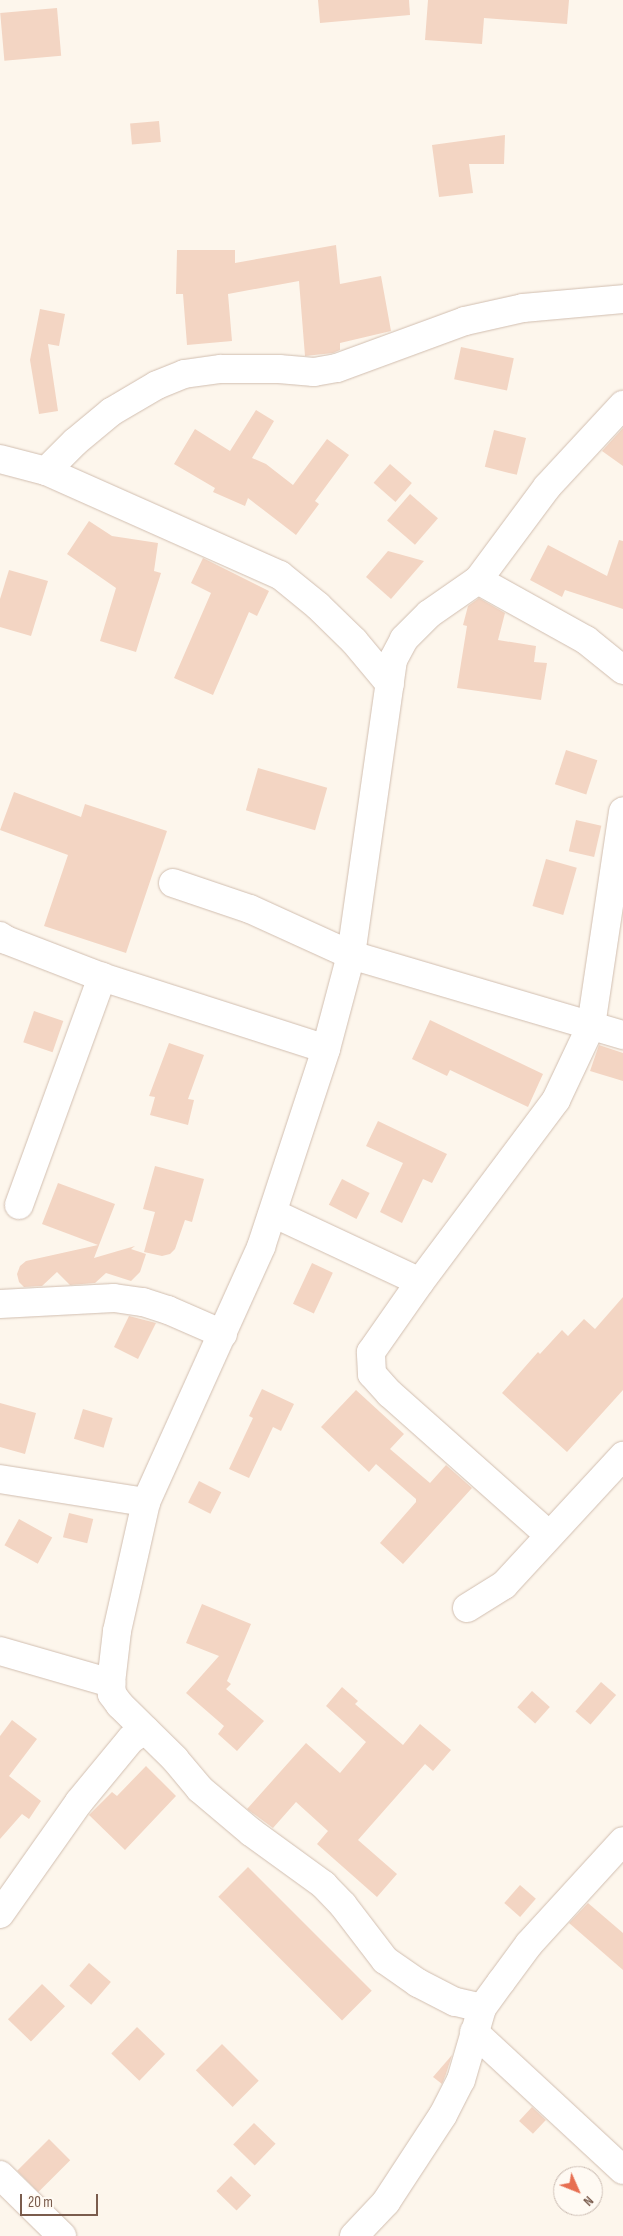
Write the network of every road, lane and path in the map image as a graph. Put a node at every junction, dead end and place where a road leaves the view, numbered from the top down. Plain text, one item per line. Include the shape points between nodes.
1 (623, 298) edge
2 (623, 405) edge
3 (0, 459) edge
4 (46, 471) junction
5 (478, 580) junction
6 (623, 670) edge
7 (390, 684) junction
8 (622, 828) edge
9 (173, 884) dead end
10 (2, 941) edge
11 (351, 956) junction
12 (102, 977) junction
13 (591, 1026) junction
14 (623, 1035) edge
15 (326, 1049) junction
16 (19, 1205) dead end
17 (273, 1212) junction
18 (420, 1282) junction
19 (0, 1304) edge
20 (223, 1334) junction
21 (623, 1456) edge
22 (0, 1479) edge
23 (146, 1502) junction
24 (550, 1534) junction
25 (467, 1608) dead end
26 (0, 1651) edge
27 (111, 1683) junction
28 (146, 1730) junction
29 (623, 1841) edge
30 (0, 1914) edge
31 (478, 2020) junction
32 (619, 2158) edge
33 (0, 2175) edge
34 (62, 2236) edge
35 (354, 2236) edge

1 - 4 street via 523,308 465,321 337,368 314,372 221,369 184,374 157,385 111,412
2 - 5 street via 547,487
3 - 4 street
4 - 7 street via 280,574 354,641
5 - 6 street via 586,640
5 - 7 street via 429,614 404,639 393,660
7 - 11 street
8 - 13 street
9 - 11 street via 250,909
10 - 12 street
11 - 13 street
11 - 15 street
12 - 15 street
12 - 16 street
13 - 14 street
13 - 18 street via 556,1100
15 - 17 street
17 - 18 street
17 - 20 street
18 - 24 street via 371,1352 372,1374 390,1394
19 - 20 street via 114,1298 168,1310
20 - 23 street
21 - 24 street
22 - 23 street
23 - 27 street via 117,1631
24 - 25 street via 504,1585
26 - 27 street
27 - 28 street via 112,1694 120,1705
28 - 30 street via 131,1739 79,1802
28 - 31 street via 226,1811 324,1885 385,1960 418,1983 455,2002
29 - 31 street via 529,1944
31 - 32 street
31 - 35 street via 461,2080 444,2115 386,2202
33 - 34 street

